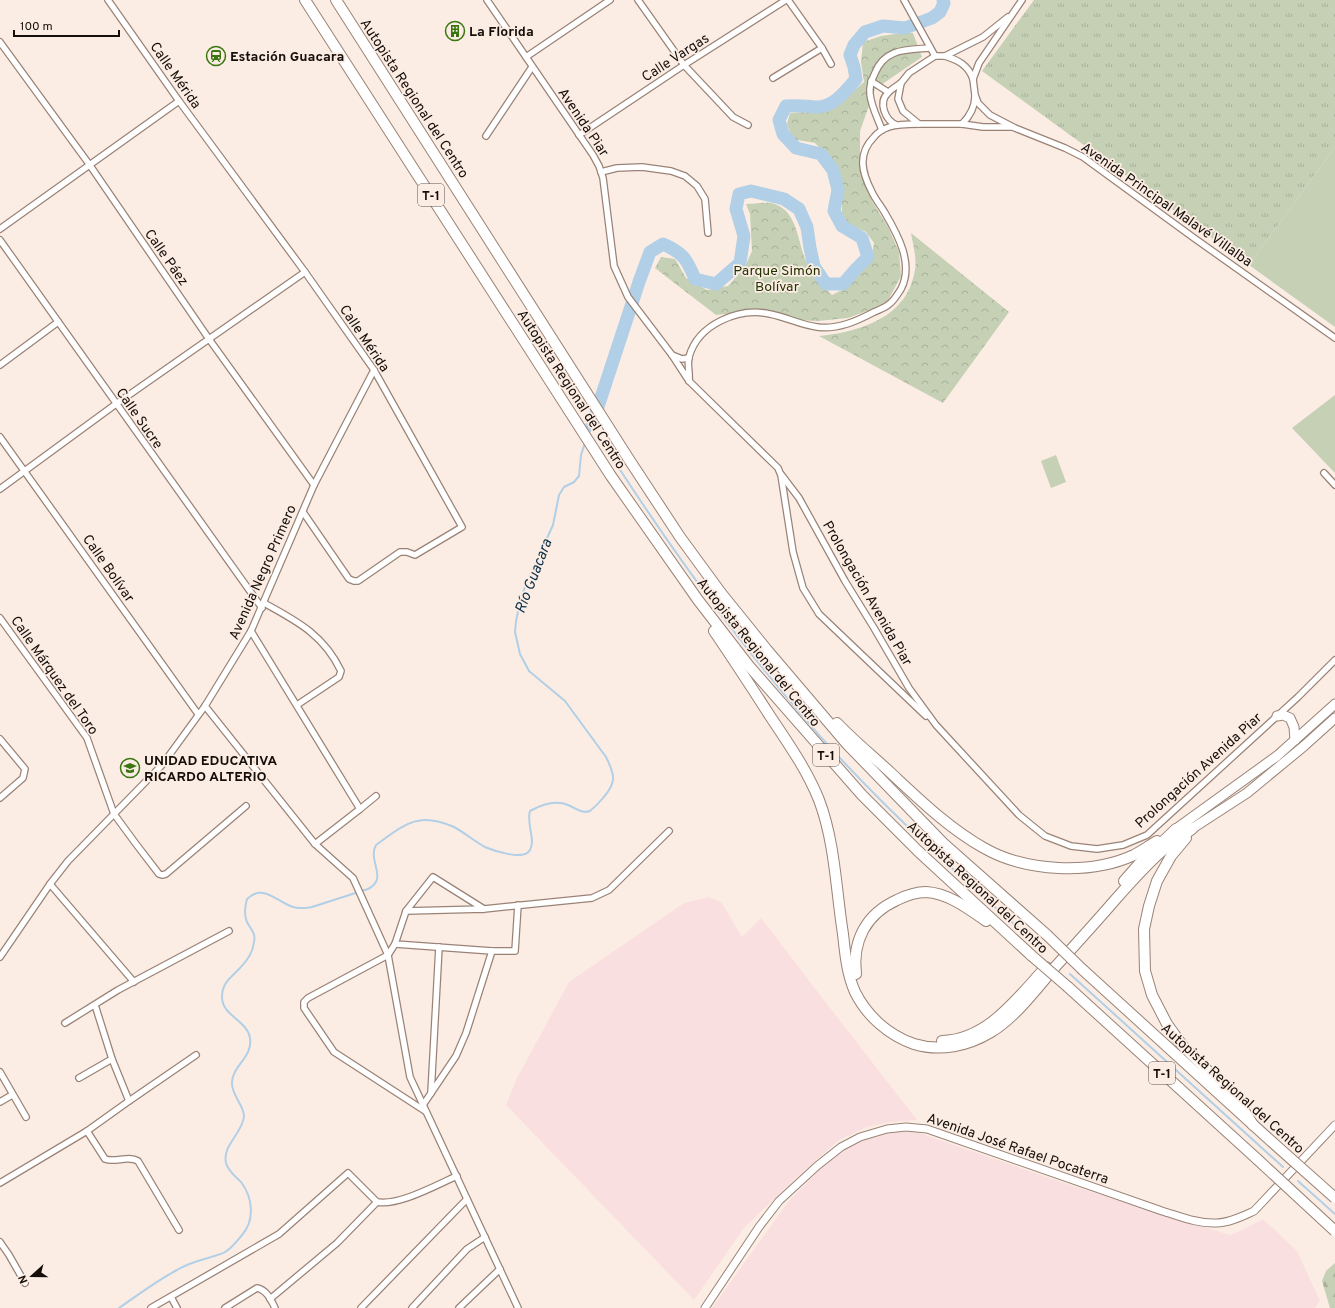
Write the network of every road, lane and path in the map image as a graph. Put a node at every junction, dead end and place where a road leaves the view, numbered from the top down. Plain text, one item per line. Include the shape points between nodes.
1 (108, 0) edge
2 (305, 0) edge
3 (487, 0) edge
4 (610, 0) edge
5 (638, 0) edge
6 (787, 0) edge
7 (904, 0) edge
8 (1022, 0) edge
9 (338, 3) edge
10 (1013, 13) junction
11 (0, 42) edge
12 (929, 46) junction
13 (822, 48) junction
14 (935, 56) junction
15 (945, 56) junction
16 (526, 57) junction
17 (831, 64) dead end
18 (684, 65) junction
19 (532, 66) junction
20 (773, 78) dead end
21 (973, 79) junction
22 (871, 81) junction
23 (901, 83) junction
24 (888, 92) junction
25 (975, 95) junction
26 (179, 101) junction
27 (919, 124) junction
28 (962, 124) junction
29 (748, 125) dead end
30 (897, 125) junction
31 (1015, 128) junction
32 (882, 130) junction
33 (579, 135) junction
34 (486, 136) dead end
35 (89, 164) junction
36 (601, 172) junction
37 (0, 229) edge
38 (708, 233) dead end
39 (0, 240) edge
40 (305, 272) junction
41 (644, 318) joint
42 (58, 322) junction
43 (1335, 338) edge
44 (209, 339) junction
45 (672, 355) junction
46 (689, 358) junction
47 (0, 365) edge
48 (374, 370) junction
49 (689, 381) junction
50 (116, 404) junction
51 (0, 437) edge
52 (26, 471) junction
53 (780, 473) junction
54 (1324, 473) dead end
55 (1335, 485) edge
56 (314, 486) junction
57 (0, 489) edge
58 (302, 512) junction
59 (649, 531) junction
60 (263, 605) junction
61 (0, 618) edge
62 (251, 630) junction
63 (767, 650) junction
64 (1335, 660) edge
65 (1335, 704) edge
66 (297, 705) junction
67 (204, 706) junction
68 (198, 714) junction
69 (1277, 716) junction
70 (1335, 718) edge
71 (936, 725) junction
72 (0, 739) edge
73 (1294, 740) junction
74 (376, 796) dead end
75 (0, 798) edge
76 (246, 806) dead end
77 (360, 809) junction
78 (114, 814) junction
79 (1193, 828) junction
80 (1176, 829) junction
81 (669, 831) dead end
82 (315, 844) junction
83 (50, 884) junction
84 (518, 905) junction
85 (484, 909) junction
86 (406, 911) junction
87 (229, 931) dead end
88 (395, 944) junction
89 (439, 947) junction
90 (492, 951) junction
91 (388, 955) junction
92 (1031, 955) junction
93 (0, 957) edge
94 (134, 982) junction
95 (95, 1005) junction
96 (65, 1023) dead end
97 (196, 1055) dead end
98 (112, 1059) junction
99 (0, 1072) edge
100 (78, 1078) dead end
101 (431, 1093) junction
102 (12, 1095) junction
103 (129, 1101) junction
104 (0, 1102) edge
105 (422, 1105) junction
106 (425, 1110) junction
107 (26, 1117) dead end
108 (1253, 1125) junction
109 (1335, 1125) edge
110 (87, 1132) junction
111 (457, 1176) junction
112 (0, 1183) edge
113 (1335, 1198) edge
114 (467, 1199) junction
115 (378, 1202) junction
116 (179, 1230) dead end
117 (1335, 1231) edge
118 (485, 1237) junction
119 (0, 1242) edge
120 (500, 1269) junction
121 (25, 1283) dead end
122 (171, 1297) junction
123 (270, 1299) junction
124 (515, 1307) edge
125 (151, 1308) edge
126 (177, 1308) edge
127 (225, 1308) edge
128 (275, 1308) edge
129 (361, 1308) edge
130 (412, 1308) edge
131 (459, 1308) edge
132 (705, 1308) edge

1 - 26 street, Calle Mérida
2 - 59 highway, Autopista Regional del Centro / T-1
3 - 16 street, Avenida Piar
4 - 16 street
5 - 18 street
6 - 13 street
6 - 18 street, Calle Vargas
7 - 12 street
8 - 10 street, Avenida Principal Malavé Villalba
9 - 63 highway, Autopista Regional del Centro / T-1 via 680,537
10 - 15 street via 982,37
10 - 21 street, Avenida Principal Malavé Villalba via 979,63
11 - 35 street, Calle Páez
12 - 14 street
12 - 22 street via 902,50 889,55 879,63
13 - 17 street
13 - 20 street
14 - 15 street
14 - 23 street via 909,73
15 - 21 street via 959,60 970,71
16 - 19 street, Avenida Piar
18 - 29 street via 733,117
18 - 33 street, Calle Vargas
19 - 33 street, Avenida Piar
19 - 34 street
21 - 25 street, Avenida Principal Malavé Villalba
22 - 24 street
22 - 32 street via 870,94
23 - 24 street
23 - 27 street via 898,99 900,106
24 - 30 street via 884,102 885,113 889,120
25 - 28 street via 974,108
25 - 31 street, Avenida Principal Malavé Villalba via 978,103 990,115
26 - 35 street
26 - 40 street, Calle Mérida
27 - 28 street
27 - 30 street
28 - 31 street
30 - 32 street
31 - 43 street, Avenida Principal Malavé Villalba via 1083,156
32 - 46 street via 868,142 863,156 863,168 872,193 901,243 906,265 904,282 896,297 882,309 857,321 836,326 818,328 756,312 738,315 710,328 695,344
33 - 36 street, Avenida Piar via 594,156
35 - 37 street
35 - 44 street, Calle Páez
36 - 38 street via 617,168 642,167 671,171 685,176 697,186 705,199
36 - 41 street, Avenida Piar via 614,266 628,297
39 - 42 street, Calle Sucre
40 - 44 street
40 - 48 street, Calle Mérida
41 - 45 street, Prolongación Avenida Piar
42 - 47 street
42 - 50 street, Calle Sucre
44 - 50 street
44 - 56 street, Calle Páez
45 - 46 street via 682,359
45 - 49 street, Prolongación Avenida Piar
46 - 49 street
48 - 56 street, Avenida Negro Primero
48 - 58 street, Calle Mérida via 462,527 415,556 400,552 354,582 349,579
49 - 53 street, Prolongación Avenida Piar via 778,468
50 - 52 street
50 - 60 street, Calle Sucre
51 - 52 street, Calle Bolívar
52 - 57 street
52 - 68 street, Calle Bolívar
53 - 71 street, Prolongación Avenida Piar via 799,498 909,688
53 - 71 street, Prolongación Avenida Piar via 793,552 803,588 819,614
54 - 55 street
56 - 58 street, Avenida Negro Primero
58 - 60 street, Avenida Negro Primero
59 - 79 highway via 661,559 718,636 806,773 819,800 827,826 845,951 855,991 871,1016 894,1035 921,1046 945,1048 969,1042 991,1032 1022,1004 1128,885 1163,850
59 - 92 highway, Autopista Regional del Centro / T-1 via 749,666 857,790 918,851
60 - 62 street, Avenida Negro Primero
60 - 66 street via 296,620 312,632 322,642 341,671 339,678
61 - 78 street, Calle Márquez del Toro via 87,738
62 - 66 street
62 - 67 street, Avenida Negro Primero
63 - 80 highway via 840,726 915,795 948,824 998,855 1049,867 1081,868 1112,863 1134,855
63 - 108 highway, Autopista Regional del Centro / T-1, bridge via 847,744 943,843
64 - 69 street, Prolongación Avenida Piar
65 - 73 main road
66 - 77 street
67 - 68 street, Avenida Negro Primero
67 - 82 street
68 - 78 street, Avenida Negro Primero via 162,765
69 - 71 street, Prolongación Avenida Piar via 1147,834 1123,845 1097,849 1071,846 1045,836 1019,815
69 - 73 main road via 1290,718 1294,727
70 - 79 main road via 1247,793
72 - 75 street via 24,769 25,774 24,778
73 - 80 main road via 1272,760
74 - 77 street
76 - 78 street, Calle Márquez del Toro via 162,875
77 - 82 street
78 - 83 street, Avenida Negro Primero via 68,861
79 - 108 highway via 1171,856 1157,881 1144,929 1145,971 1152,995 1167,1024 1182,1044 1238,1101
80 - 92 highway via 1138,865 1006,1011 963,1038 930,1042 917,1040 902,1035 887,1025 866,1003 859,989 854,965 859,939 872,916 891,902 926,892 944,896 966,907
81 - 84 street via 609,890 592,898
82 - 91 street via 353,878
83 - 93 street, Avenida Negro Primero
83 - 94 street
84 - 85 street
84 - 90 street via 515,951
85 - 86 street
85 - 86 street via 433,877
86 - 88 street
87 - 94 street
88 - 89 street
88 - 91 street
89 - 90 street
89 - 101 street
90 - 101 street via 466,1033 456,1056
91 - 105 street via 406,1065
91 - 106 street via 308,998 304,1002 304,1008 334,1052
92 - 117 highway, Autopista Regional del Centro / T-1, bridge
94 - 95 street
95 - 96 street
95 - 98 street
97 - 103 street
98 - 100 street
98 - 103 street
99 - 102 street
101 - 105 street
102 - 104 street
102 - 107 street
103 - 110 street
105 - 106 street
106 - 111 street
108 - 113 highway, Autopista Regional del Centro / T-1, bridge
109 - 132 street, Avenida José Rafael Pocaterra via 1254,1211 1217,1224 1162,1211 927,1129 886,1129 860,1137 841,1147 779,1201
110 - 112 street
110 - 116 street via 105,1159 138,1161
111 - 114 street
111 - 115 street via 408,1197
114 - 118 street
114 - 129 street
115 - 122 street via 348,1173 279,1234
115 - 123 street via 337,1243
118 - 120 street
118 - 130 street via 467,1249
119 - 121 street
120 - 124 street
120 - 131 street
122 - 125 street
122 - 126 street
123 - 127 street via 258,1288
123 - 128 street

